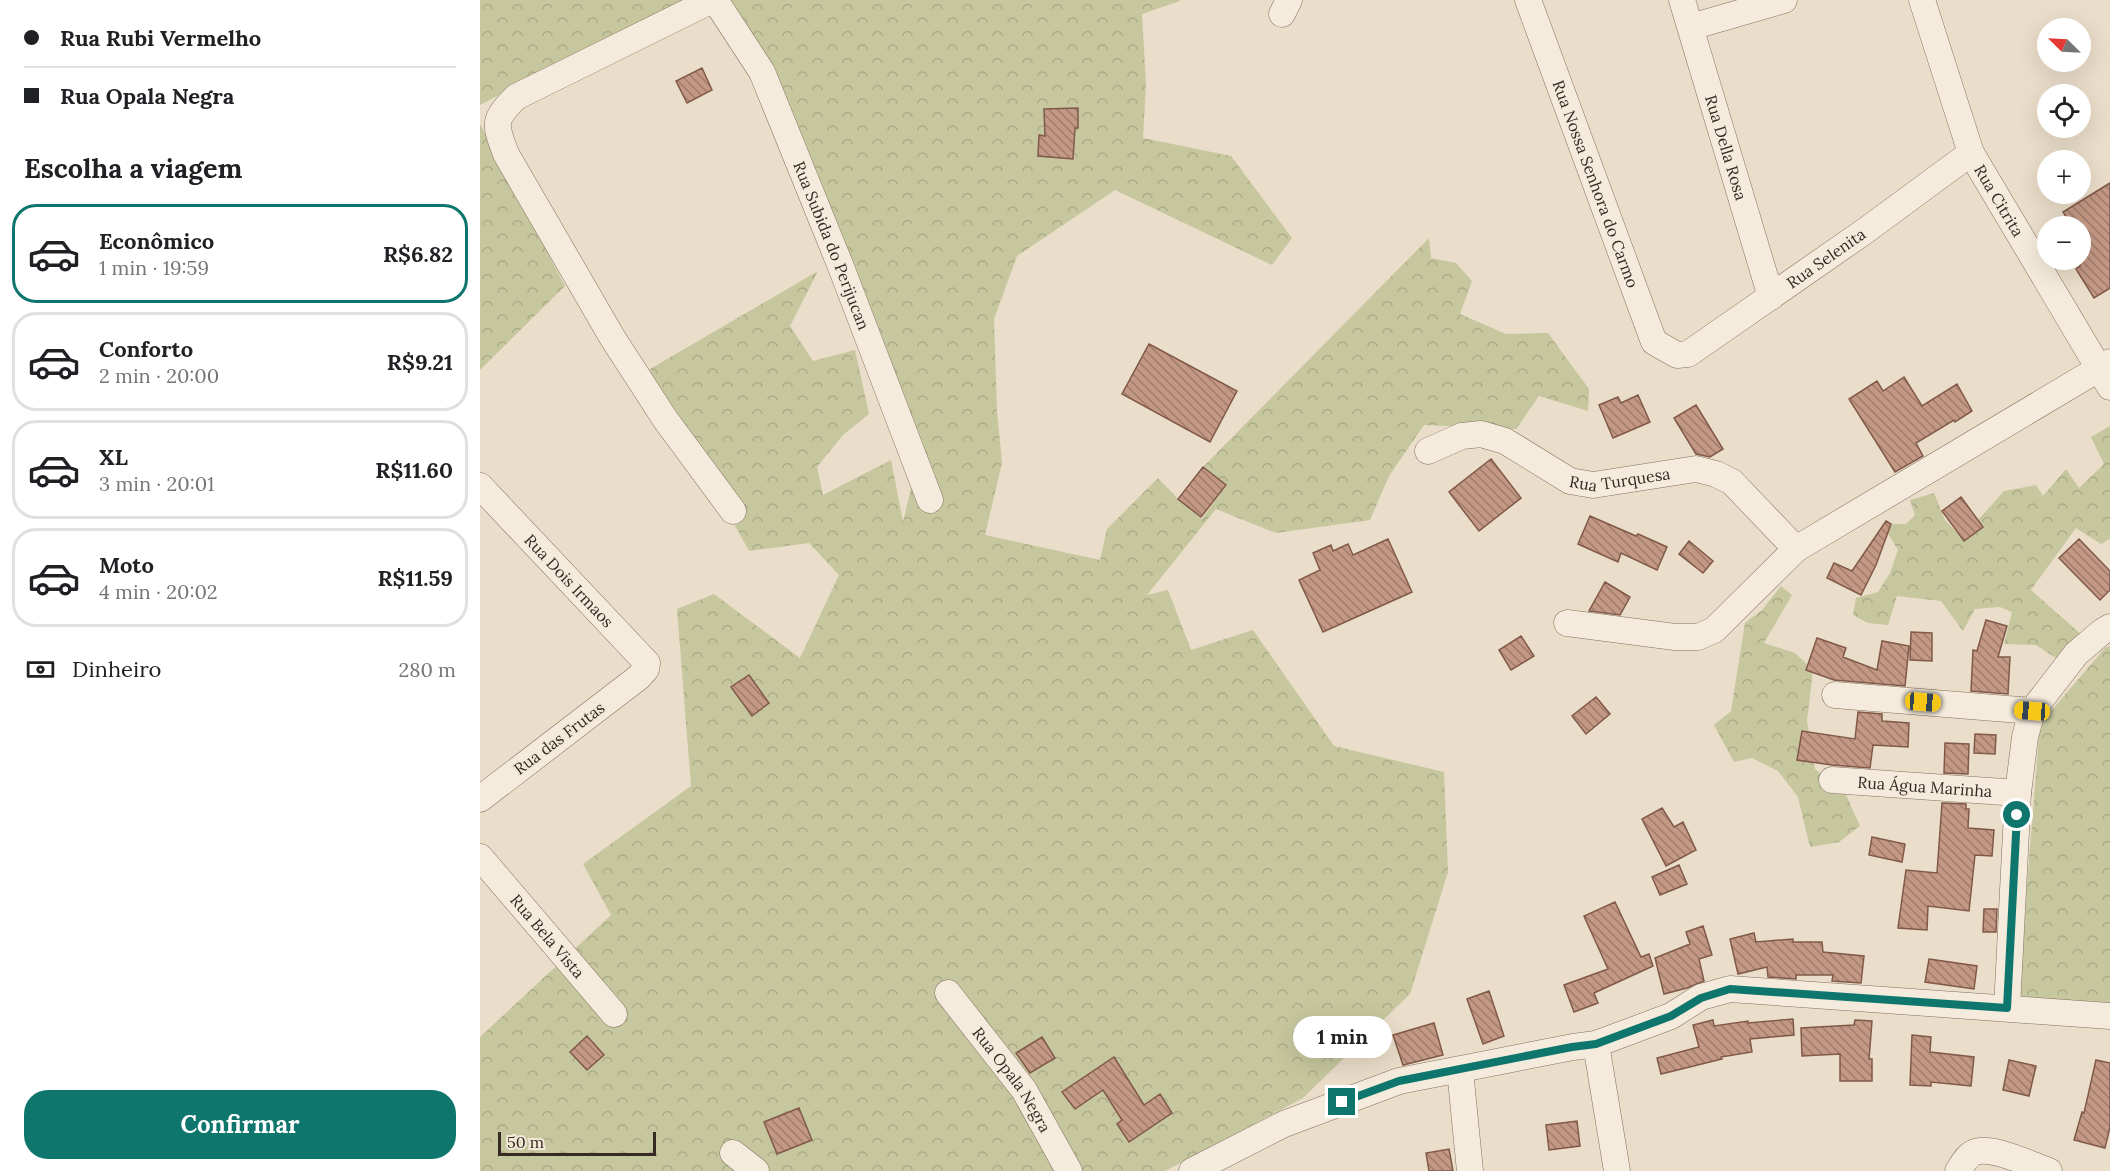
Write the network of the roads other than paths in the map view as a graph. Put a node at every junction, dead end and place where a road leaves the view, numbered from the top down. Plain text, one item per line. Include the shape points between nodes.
1 (714, 0) edge
2 (1527, 0) edge
3 (1682, 0) edge
4 (1784, 0) edge
5 (1922, 0) edge
6 (1691, 27) junction
7 (1971, 153) junction
8 (1771, 297) junction
9 (1677, 356) joint
10 (2106, 373) edge
11 (1428, 451) dead end
12 (480, 486) edge
13 (930, 500) dead end
14 (733, 511) dead end
15 (1796, 549) junction
16 (1567, 623) dead end
17 (2110, 627) edge
18 (639, 678) joint
19 (1835, 695) dead end
20 (2032, 711) junction
21 (1832, 780) dead end
22 (2018, 792) junction
23 (480, 799) edge
24 (480, 857) edge
25 (948, 993) dead end
26 (2007, 1008) junction
27 (614, 1014) dead end
28 (2110, 1016) edge
29 (1596, 1044) junction
30 (1460, 1070) junction
31 (733, 1153) dead end
32 (756, 1171) edge
33 (1069, 1171) edge
34 (1192, 1171) edge
35 (1470, 1171) edge
36 (1617, 1171) edge
37 (1958, 1171) edge
38 (2049, 1171) edge

1 - 13 street, Rua Subida do Perijucan via 762,72
1 - 14 street via 516,97 501,112 496,127 506,154 612,337 665,419
2 - 9 street, Rua Nossa Senhora do Carmo via 1654,342
3 - 6 street, Rua Della Rosa
4 - 6 street
5 - 7 street, Rua Citrita
6 - 8 street, Rua Della Rosa
7 - 8 street, Rua Selenita
7 - 10 street, Rua Citrita
8 - 9 street, Rua Selenita via 1688,354
10 - 15 street
11 - 15 street, Rua Turquesa via 1462,436 1481,434 1505,441 1570,482 1593,484 1696,469 1716,474 1732,482
12 - 18 street, Rua Dois Irmaos via 647,663
15 - 16 street via 1714,630 1698,637
17 - 20 street via 2076,654
18 - 23 street, Rua das Frutas
19 - 20 street
20 - 22 street
21 - 22 street, Rua Água Marinha
22 - 26 street
24 - 27 street, Rua Bela Vista
25 - 33 street, Rua Opala Negra via 1024,1090
26 - 28 street
26 - 29 street via 1730,989
29 - 30 street
29 - 36 street
30 - 34 street via 1399,1081 1284,1124
30 - 35 street
31 - 32 street
37 - 38 street via 1971,1154 1983,1150

